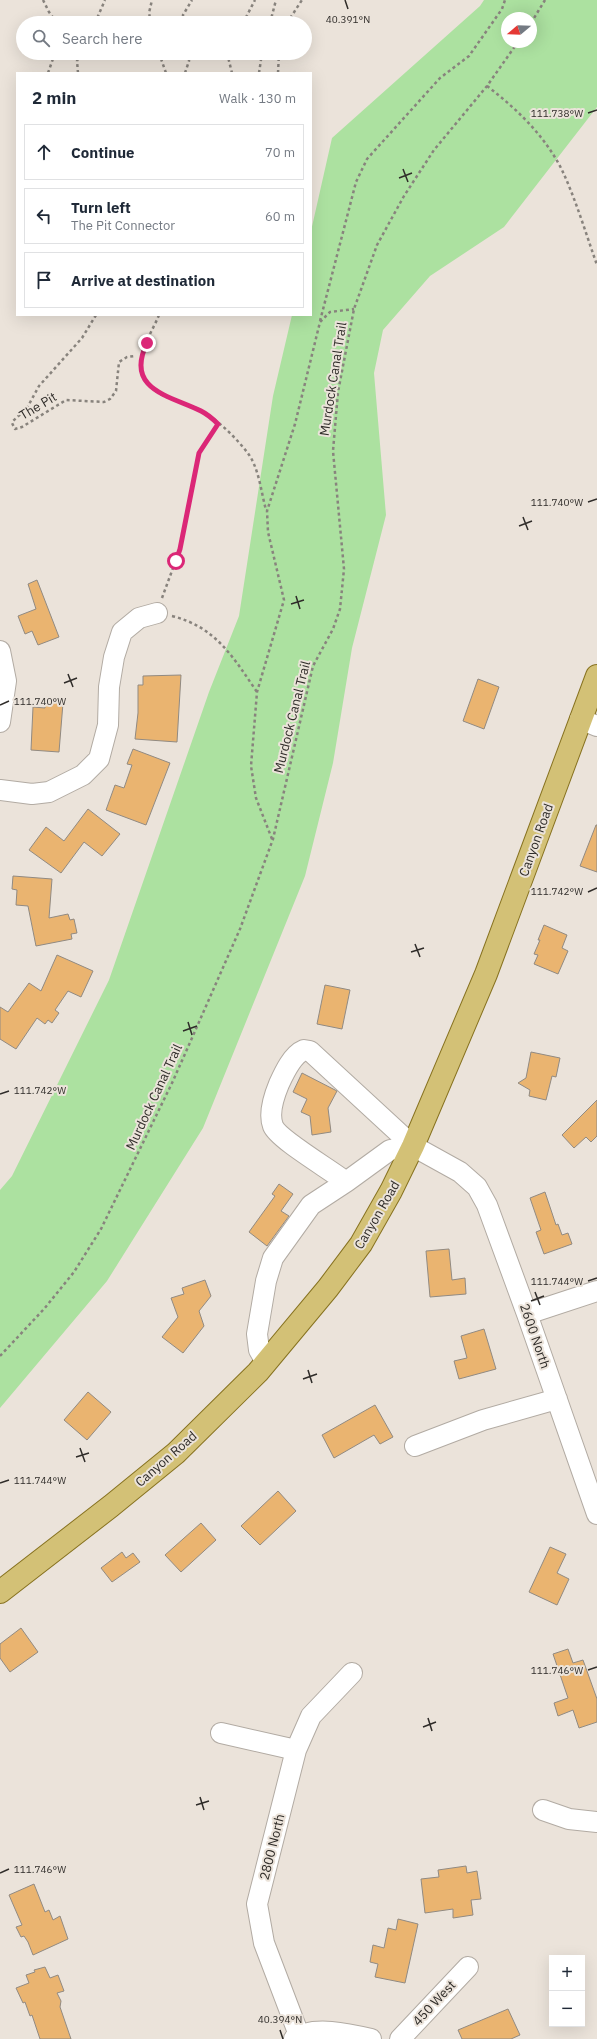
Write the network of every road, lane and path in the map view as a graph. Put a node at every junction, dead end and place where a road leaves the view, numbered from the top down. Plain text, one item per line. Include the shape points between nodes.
1 (43, 0) edge
2 (105, 0) edge
3 (152, 0) edge
4 (192, 0) edge
5 (255, 0) edge
6 (276, 0) edge
7 (302, 0) edge
8 (504, 0) edge
9 (545, 0) edge
10 (537, 13) edge
11 (51, 16) edge
12 (97, 16) edge
13 (150, 16) edge
14 (183, 16) edge
15 (247, 16) edge
16 (272, 16) edge
17 (292, 16) edge
18 (514, 48) edge
19 (53, 60) edge
20 (78, 60) edge
21 (161, 60) edge
22 (189, 60) edge
23 (229, 60) edge
24 (261, 60) edge
25 (279, 60) edge
26 (48, 72) edge
27 (78, 72) edge
28 (166, 72) edge
29 (185, 72) edge
30 (232, 72) edge
31 (260, 72) edge
32 (278, 72) edge
33 (487, 86) junction
34 (597, 265) edge
35 (354, 309) junction
36 (95, 316) edge
37 (159, 316) edge
38 (320, 322) junction
39 (135, 356) dead end
40 (218, 424) junction
41 (266, 511) junction
42 (158, 613) junction
43 (0, 651) edge
44 (597, 676) edge
45 (257, 692) junction
46 (0, 722) edge
47 (589, 722) edge
48 (0, 790) edge
49 (272, 839) junction
50 (414, 1146) junction
51 (346, 1182) junction
52 (597, 1291) edge
53 (527, 1314) junction
54 (0, 1356) edge
55 (266, 1362) junction
56 (557, 1399) junction
57 (415, 1446) dead end
58 (597, 1514) edge
59 (0, 1592) edge
60 (352, 1673) dead end
61 (221, 1733) dead end
62 (296, 1750) junction
63 (543, 1810) dead end
64 (597, 1822) edge
65 (468, 1967) dead end
66 (296, 2037) edge
67 (370, 2039) edge
68 (400, 2039) edge

1 - 11 path
2 - 12 path
3 - 13 path
4 - 14 path
5 - 15 path
6 - 16 path
7 - 17 path
8 - 38 path via 502,9 469,56 440,78 367,159 356,182
9 - 10 path
18 - 33 path, Murdock Canal Trail
19 - 26 path
20 - 27 path
21 - 28 path
22 - 29 path
23 - 30 path
24 - 31 path
25 - 32 path
33 - 34 path via 515,108 534,129 561,170
33 - 35 path, Murdock Canal Trail via 434,150 404,196 377,245
35 - 38 path via 330,312
35 - 49 path, Murdock Canal Trail via 338,392 333,450 343,562 342,599 337,620 313,666
36 - 39 path, The Pit via 82,338 39,386 27,408 13,421 15,429 66,400 104,402 110,399 116,391 119,362
37 - 40 path via 143,350 141,365 147,381 162,395 202,412
38 - 41 path via 295,424
40 - 41 path via 253,461
40 - 42 path via 199,453 180,549
41 - 45 path via 268,532 284,600
42 - 45 path via 187,620 215,637
42 - 48 street via 139,618 122,632 114,657 109,687 108,725 99,759 83,775 49,792 32,794
43 - 46 street via 6,682
44 - 47 main road, Canyon Road
45 - 49 path via 252,766 256,798
47 - 50 main road, Canyon Road
49 - 54 path, Murdock Canal Trail via 240,929 173,1081 101,1229 74,1272
50 - 51 street via 390,1150
50 - 51 street, 2600 North via 310,1051 299,1052 275,1094 271,1115 273,1126 282,1139
50 - 53 street, 2600 North via 460,1172 477,1187 487,1205
50 - 55 main road, Canyon Road via 361,1244
51 - 55 street via 311,1205 271,1262 257,1334 259,1350
52 - 53 street
53 - 56 street, 2600 North
55 - 59 main road, Canyon Road via 176,1453
56 - 57 street via 483,1420
56 - 58 street, 2600 North
60 - 62 street, 2800 North via 311,1716
61 - 62 street
62 - 66 street, 2800 North via 257,1904 264,1943
63 - 64 street via 569,1819
65 - 68 street, 450 West
66 - 67 street via 335,2031

